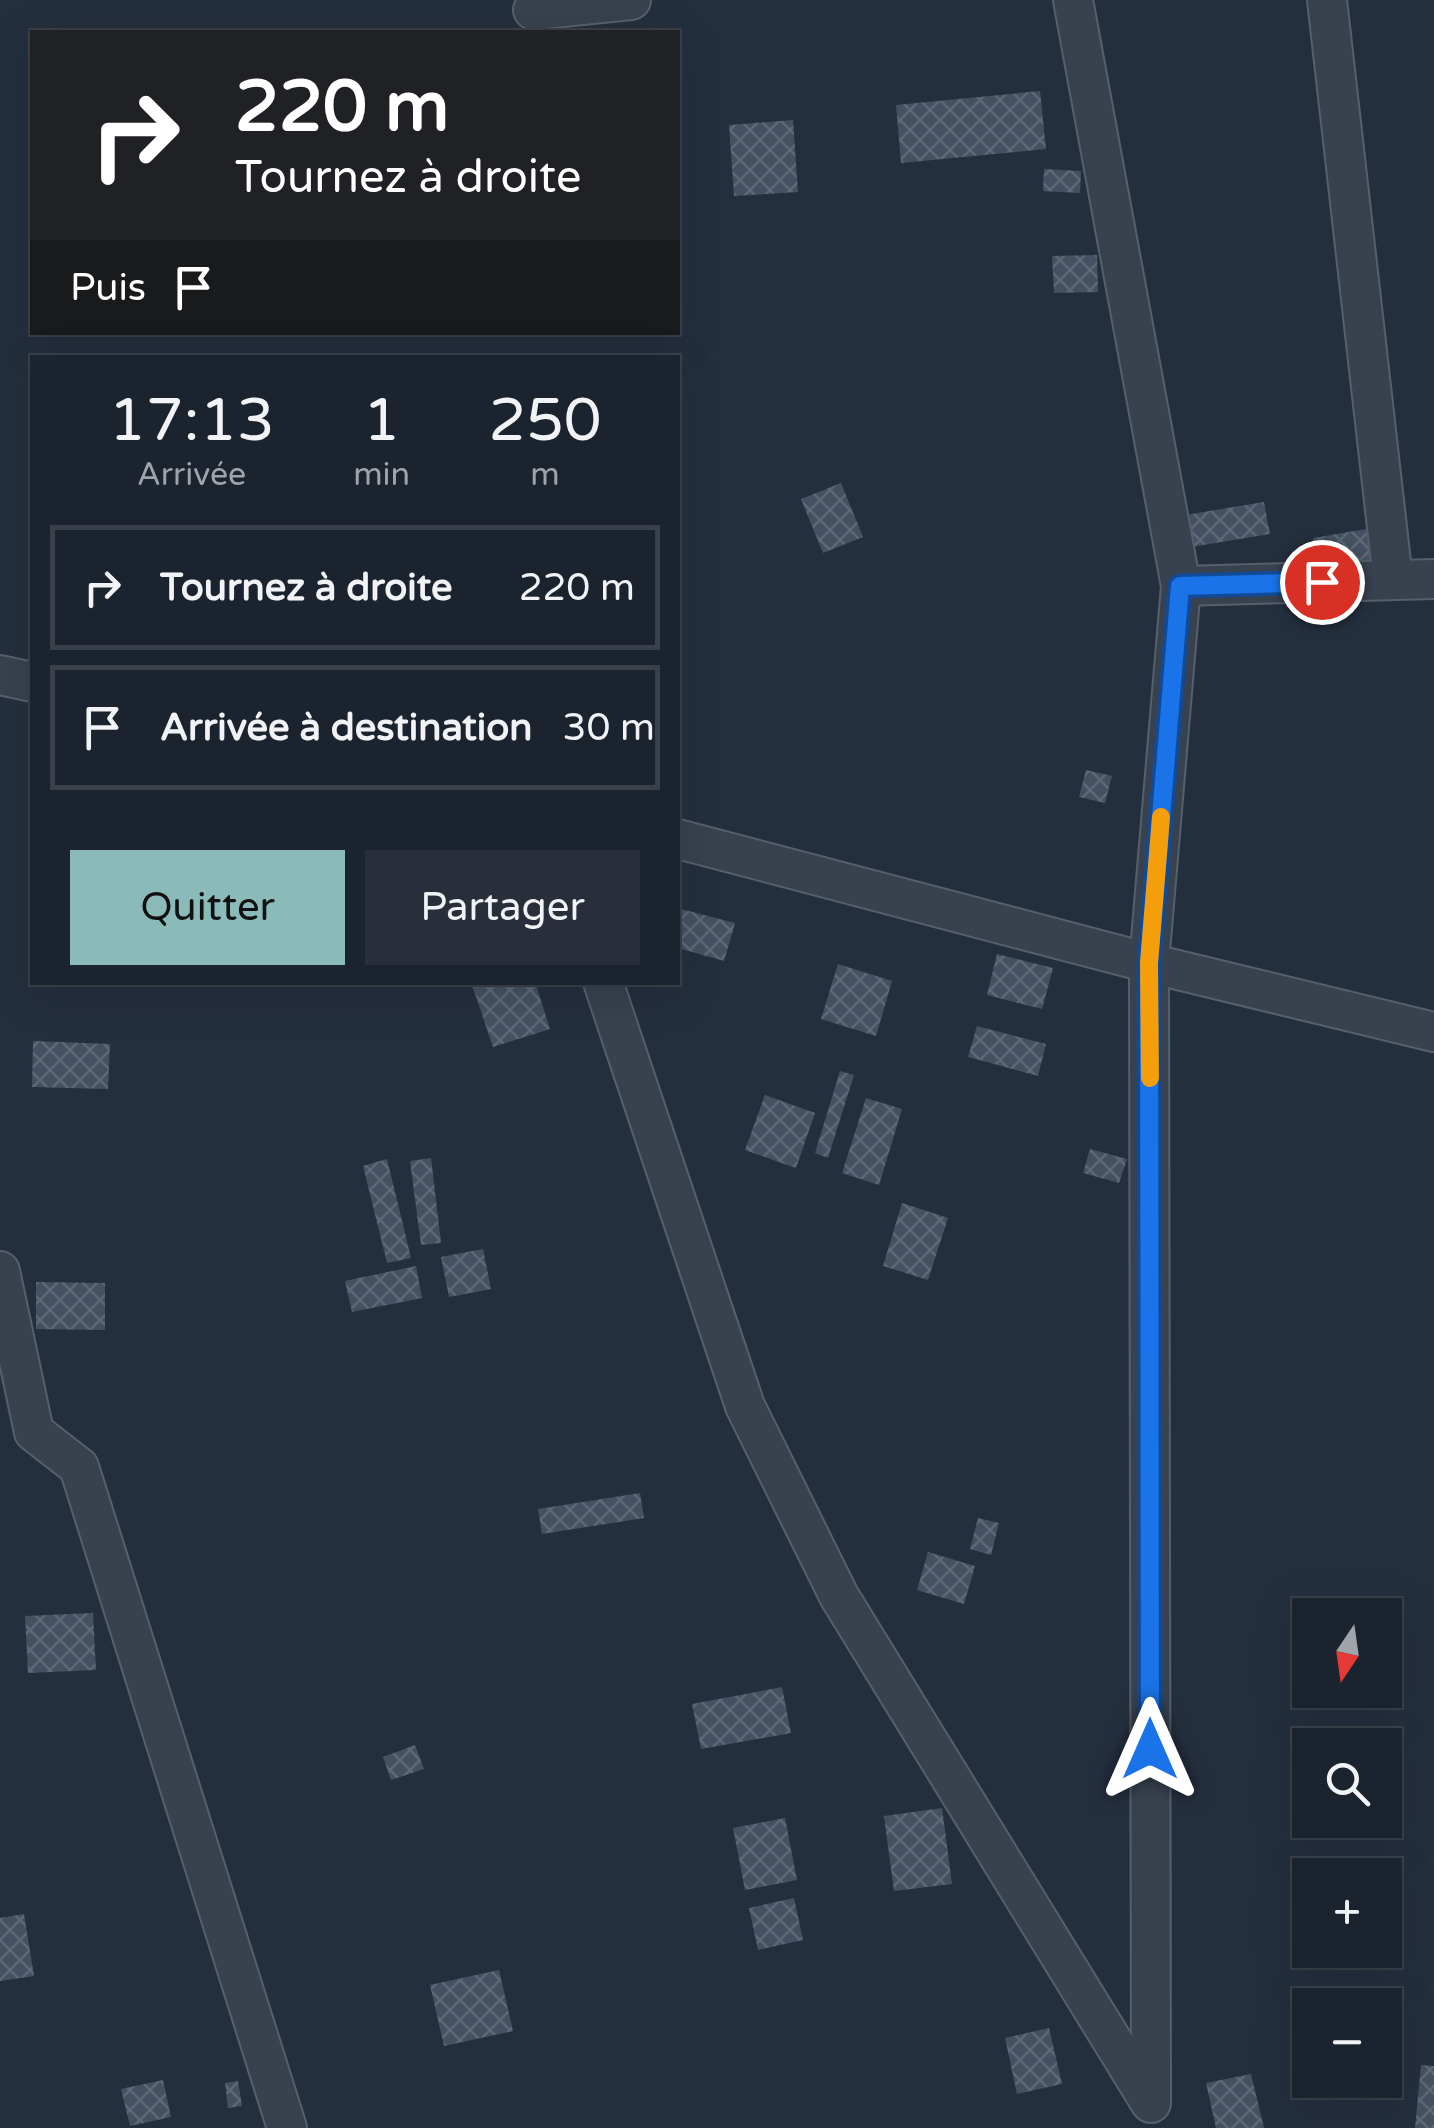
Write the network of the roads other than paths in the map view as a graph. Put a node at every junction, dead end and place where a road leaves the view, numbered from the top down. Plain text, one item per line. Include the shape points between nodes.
1 (630, 0) edge
2 (1073, 0) edge
3 (1327, 0) edge
4 (533, 10) dead end
5 (1434, 579) edge
6 (1392, 580) junction
7 (1180, 586) junction
8 (0, 675) edge
9 (30, 682) edge
10 (680, 840) edge
11 (1149, 963) junction
12 (604, 985) edge
13 (1434, 1032) edge
14 (0, 1270) edge
15 (1154, 2115) edge
16 (287, 2128) edge

1 - 4 street
2 - 7 street
3 - 6 street
5 - 6 street
6 - 7 street
7 - 11 street
8 - 9 street
10 - 11 street
11 - 13 street
11 - 15 street
12 - 15 street via 745,1406 839,1596
14 - 16 street via 34,1432 79,1467

